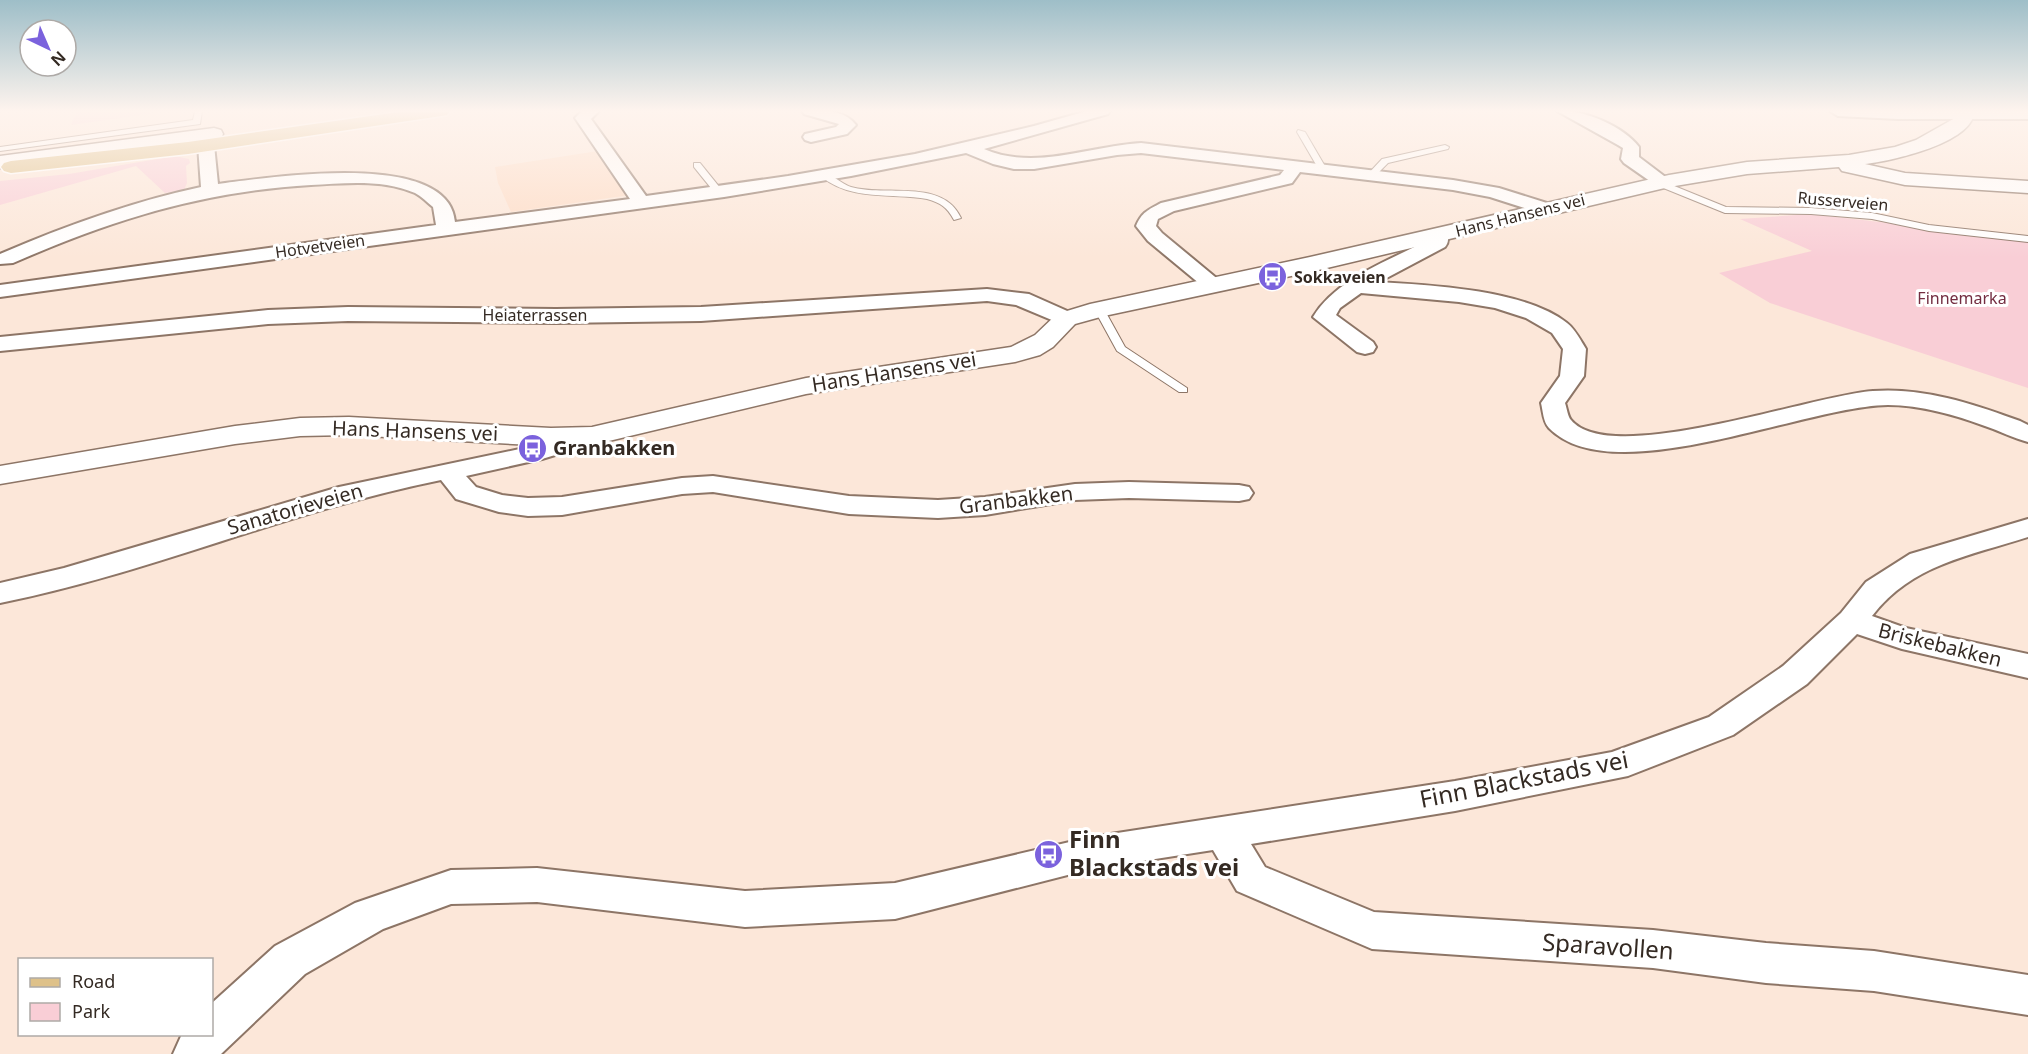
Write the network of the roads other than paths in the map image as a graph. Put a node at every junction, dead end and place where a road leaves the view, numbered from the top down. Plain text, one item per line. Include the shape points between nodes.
1 (61, 160) edge
2 (78, 160) edge
3 (210, 160) edge
4 (612, 160) edge
5 (908, 160) edge
6 (992, 160) edge
7 (1056, 160) edge
8 (1249, 160) edge
9 (1308, 160) edge
10 (1388, 160) edge
11 (1632, 160) edge
12 (1839, 160) edge
13 (1831, 161) junction
14 (697, 165) dead end
15 (1310, 167) junction
16 (3, 168) edge
17 (1372, 174) junction
18 (825, 175) junction
19 (1661, 182) junction
20 (2028, 187) edge
21 (210, 191) junction
22 (718, 191) junction
23 (641, 202) junction
24 (1543, 208) junction
25 (957, 218) dead end
26 (446, 229) junction
27 (1438, 235) junction
28 (2028, 238) edge
29 (6, 259) dead end
30 (1214, 285) junction
31 (1359, 285) junction
32 (0, 291) edge
33 (1099, 309) junction
34 (1066, 319) junction
35 (0, 344) edge
36 (1365, 347) dead end
37 (1183, 390) dead end
38 (2028, 434) edge
39 (592, 436) junction
40 (448, 472) junction
41 (0, 475) edge
42 (1239, 493) dead end
43 (2028, 528) edge
44 (0, 593) edge
45 (1852, 621) junction
46 (2028, 666) edge
47 (1222, 831) junction
48 (2028, 995) edge
49 (213, 1030) edge
50 (208, 1036) edge
51 (195, 1054) edge

1 - 16 main road
2 - 16 main road
3 - 21 street
4 - 23 street
5 - 18 street, Hotvetveien
6 - 7 street via 1036,165
8 - 15 street
9 - 15 lane
10 - 17 lane
11 - 19 street
12 - 13 main road, Hans Hansens vei
13 - 19 main road, Hans Hansens vei via 1760,166
13 - 20 main road via 1905,179
14 - 22 lane
15 - 17 street
15 - 30 street via 1286,179 1167,207 1150,216 1146,226 1155,237
17 - 24 street via 1493,192
18 - 22 street, Hotvetveien
18 - 25 lane via 856,190 926,195 952,209
19 - 24 main road, Hans Hansens vei
19 - 28 lane, Russerveien via 1725,210 1872,216 1929,228
21 - 26 street via 322,178 366,178 412,187 433,196 445,210
21 - 29 street via 99,219
22 - 23 street, Hotvetveien
23 - 26 street, Hotvetveien
24 - 27 main road, Hans Hansens vei
26 - 32 street, Hotvetveien
27 - 30 main road, Hans Hansens vei
27 - 31 street via 1438,243
30 - 33 main road, Hans Hansens vei
31 - 36 street via 1332,304 1324,317
31 - 38 street via 1452,293 1515,306 1562,327 1574,347 1574,360 1572,376 1553,403 1558,423 1576,436 1599,443 1626,446 1664,442 1874,398 1930,402 1996,420
33 - 34 main road, Hans Hansens vei
33 - 37 lane via 1121,349
34 - 35 street, Heiaterrassen via 1021,299 987,295 701,314 268,317
34 - 39 main road, Hans Hansens vei via 1044,341 1015,354 806,386
39 - 40 street, Sanatorieveien
39 - 41 main road, Hans Hansens vei via 300,427
40 - 42 street, Granbakken via 466,493 528,507 562,506 713,484 849,505 938,509 1075,492
40 - 44 street, Sanatorieveien via 351,492
43 - 45 street, Finn Blackstads vei via 1920,561 1877,589
45 - 46 street, Briskebakken via 1902,638
45 - 47 street, Finn Blackstads vei via 1795,675 1721,726 1615,766 1455,796
47 - 48 street, Sparavollen via 1251,879 1372,930 1653,949 1874,971
47 - 49 street, Finn Blackstads vei via 1092,854 895,901 745,909 537,885 451,887 369,916 290,960
50 - 51 street, Finn Blackstads vei

